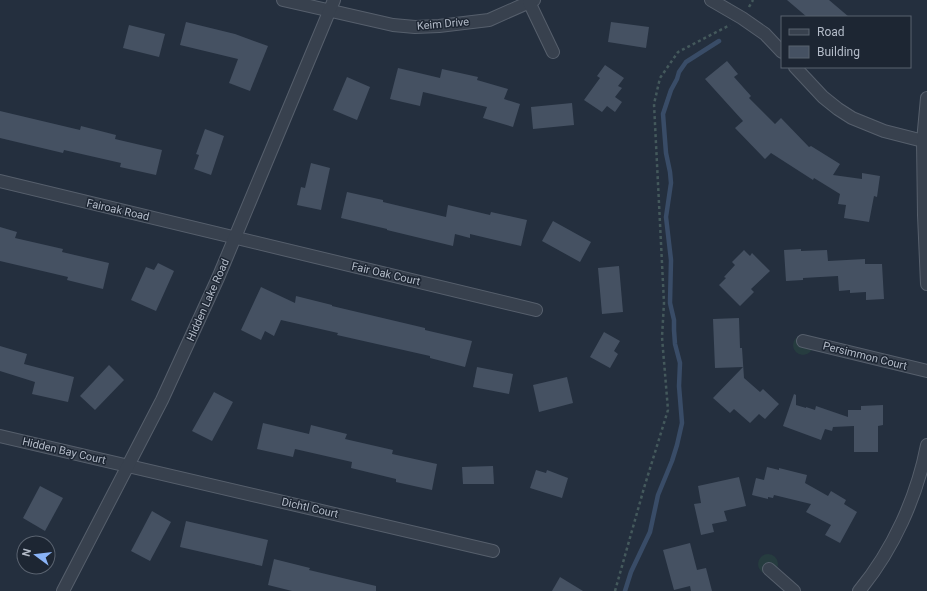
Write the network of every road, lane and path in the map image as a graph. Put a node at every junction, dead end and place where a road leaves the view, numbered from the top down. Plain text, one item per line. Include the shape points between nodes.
1 (283, 0) edge
2 (711, 0) edge
3 (532, 1) edge
4 (332, 5) edge
5 (742, 18) junction
6 (781, 51) edge
7 (553, 52) dead end
8 (796, 68) edge
9 (927, 98) edge
10 (925, 142) edge
11 (0, 182) edge
12 (236, 238) junction
13 (927, 284) edge
14 (536, 310) dead end
15 (803, 341) dead end
16 (927, 371) edge
17 (0, 436) edge
18 (927, 445) edge
19 (128, 466) junction
20 (493, 551) dead end
21 (769, 569) dead end
22 (63, 591) edge
23 (615, 591) edge
24 (794, 591) edge
25 (859, 591) edge

1 - 4 street, Keim Drive
2 - 5 street
3 - 4 street, Keim Drive via 489,20 415,27 393,25
3 - 7 street, Keim Drive
4 - 12 street, Hidden Lake Road
5 - 6 street via 765,34
5 - 23 path via 678,52 660,78 654,104 664,303 662,337 668,410
8 - 10 street via 823,97 852,118 884,131
9 - 10 street
10 - 13 street via 924,215
11 - 12 street, Fairoak Road
12 - 14 street, Fair Oak Court
12 - 19 street, Hidden Lake Road via 162,400
15 - 16 street, Persimmon Court
17 - 19 street, Hidden Bay Court
18 - 25 street via 914,493 899,528 883,558
19 - 20 street, Dichtl Court
19 - 22 street, Hidden Lake Road
21 - 24 street

